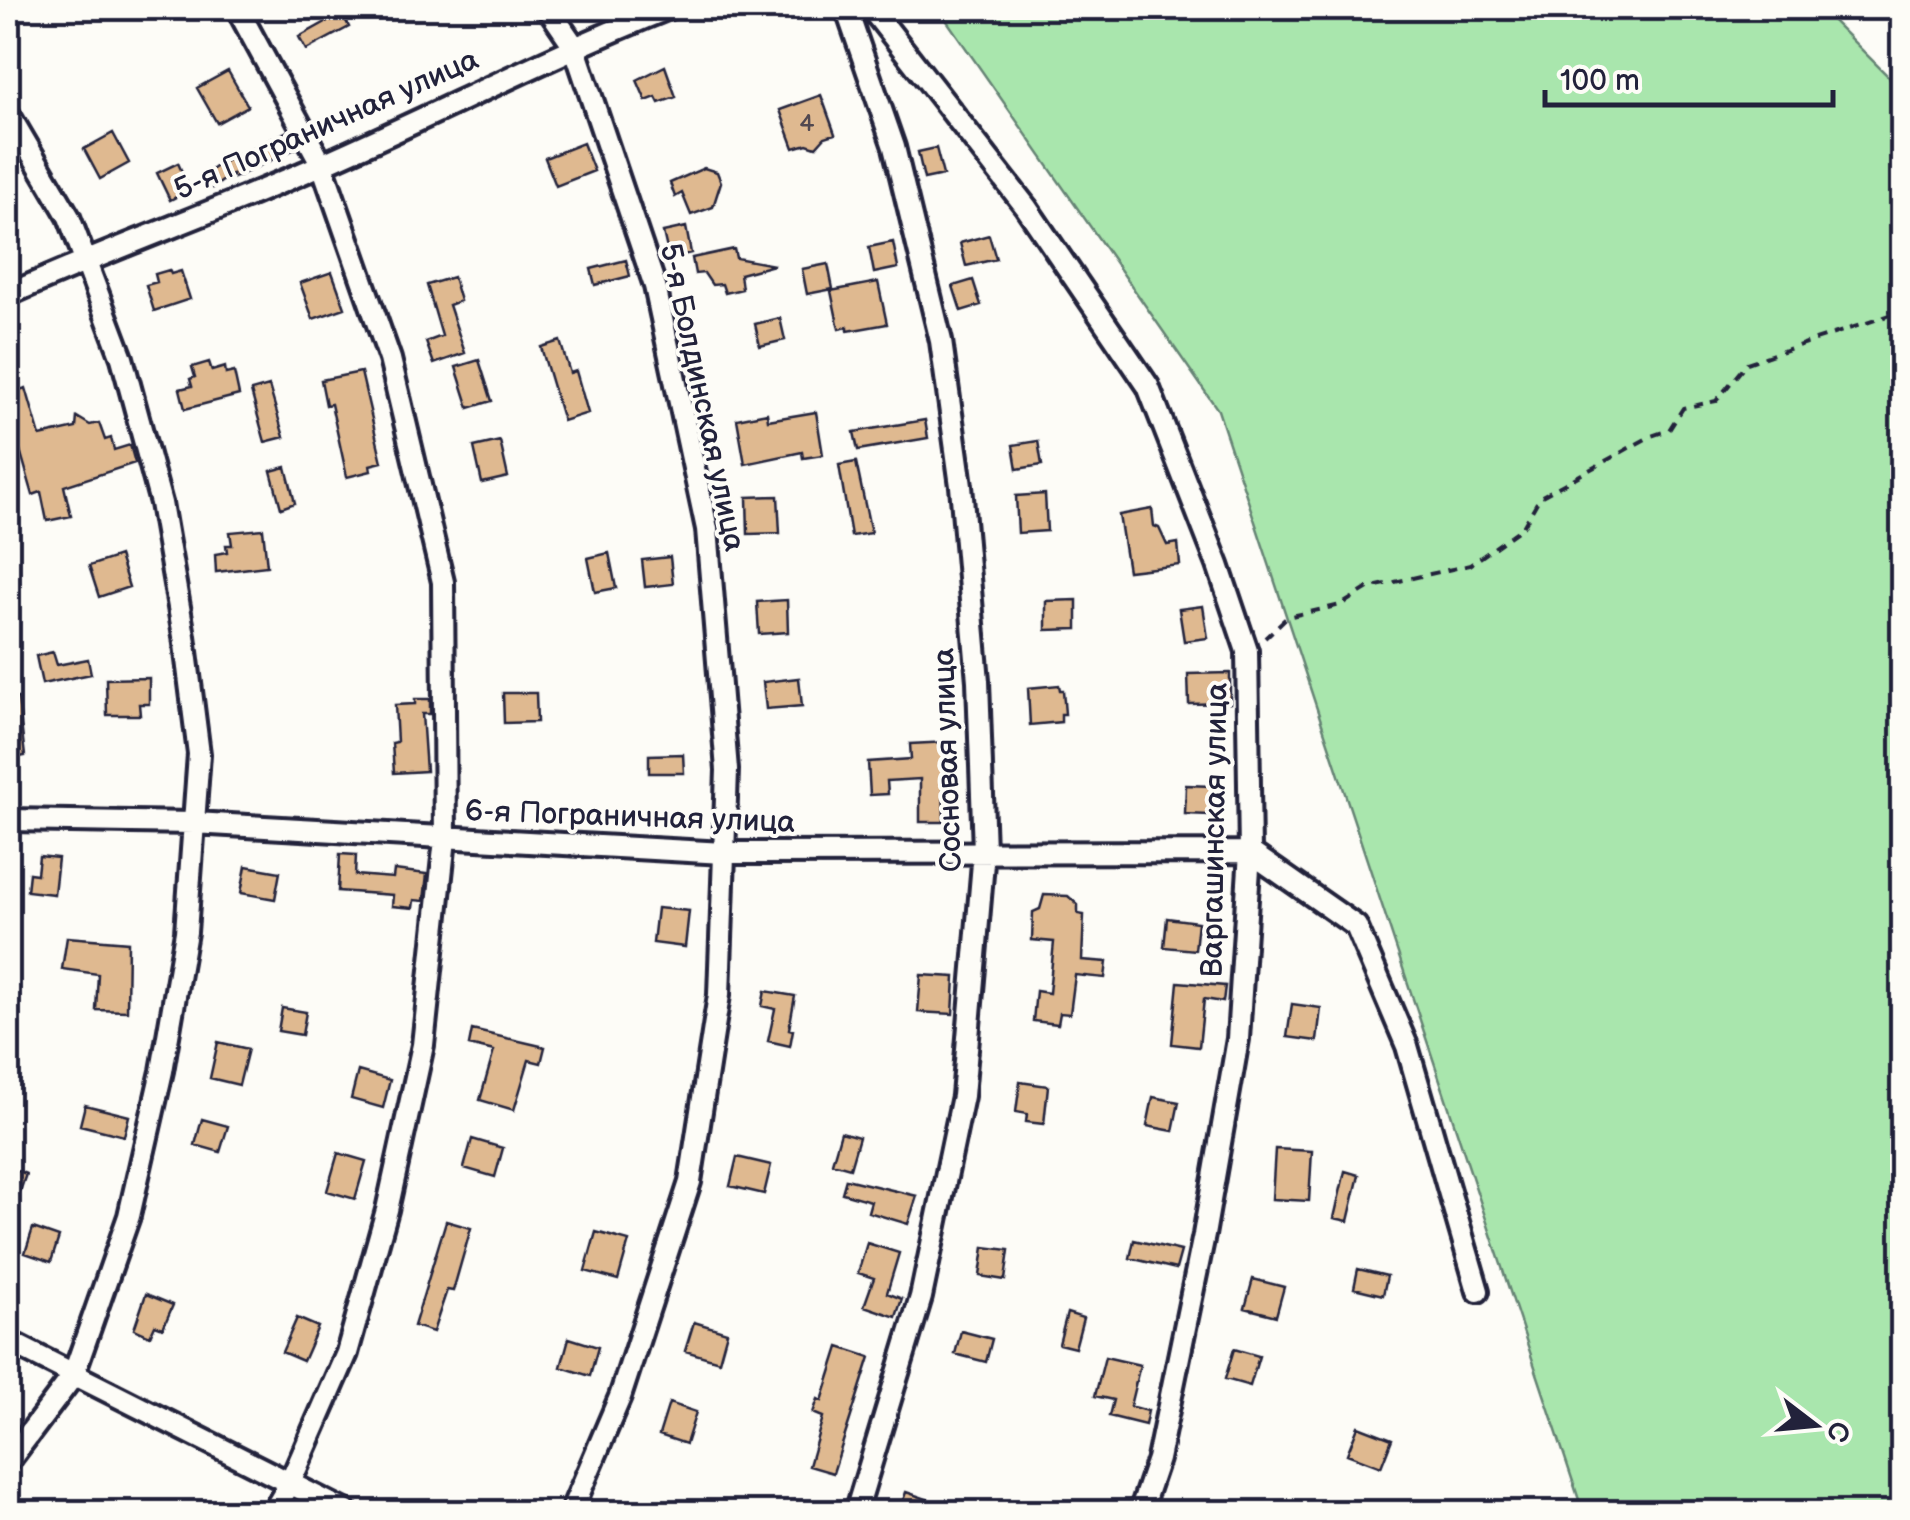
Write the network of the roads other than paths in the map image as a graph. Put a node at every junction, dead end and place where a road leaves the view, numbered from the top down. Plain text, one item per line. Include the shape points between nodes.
1 (237, 8) edge
2 (548, 8) edge
3 (669, 8) edge
4 (846, 8) edge
5 (871, 8) edge
6 (574, 46) junction
7 (8, 113) edge
8 (322, 165) junction
9 (85, 260) junction
10 (8, 295) edge
11 (8, 820) edge
12 (194, 823) junction
13 (445, 838) junction
14 (984, 851) junction
15 (1250, 852) junction
16 (724, 853) junction
17 (1478, 1291) dead end
18 (8, 1341) edge
19 (74, 1376) junction
20 (8, 1462) edge
21 (289, 1485) junction
22 (273, 1512) edge
23 (347, 1512) edge
24 (571, 1512) edge
25 (856, 1512) edge
26 (1140, 1512) edge

1 - 8 street
2 - 6 street, 5-я Болдинская улица
3 - 6 street, 5-я Пограничная улица
4 - 14 street, Сосновая улица via 894,147 941,341 978,681
5 - 15 street, Варгашинская улица via 1026,207 1148,386 1247,651
6 - 8 street, 5-я Пограничная улица
6 - 16 street, 5-я Болдинская улица via 655,286 707,528 727,770
7 - 9 street via 69,217
8 - 9 street, 5-я Пограничная улица
8 - 13 street via 390,359 443,582
9 - 10 street, 5-я Пограничная улица
9 - 12 street via 122,358 162,504 199,754
11 - 12 street, 6-я Пограничная улица
12 - 13 street, 6-я Пограничная улица
12 - 19 street via 186,932 162,1071 129,1216
13 - 16 street, 6-я Пограничная улица
13 - 21 street via 423,1044 388,1210 347,1352
14 - 15 street, 6-я Пограничная улица
14 - 16 street, 6-я Пограничная улица
14 - 25 street, Сосновая улица via 963,1096 920,1297
15 - 17 street via 1356,926 1407,1046
15 - 26 street, Варгашинская улица via 1235,1059 1158,1459
16 - 24 street, 5-я Болдинская улица via 719,995 690,1182 620,1397
18 - 19 street
19 - 20 street
19 - 21 street
21 - 22 street
21 - 23 street

